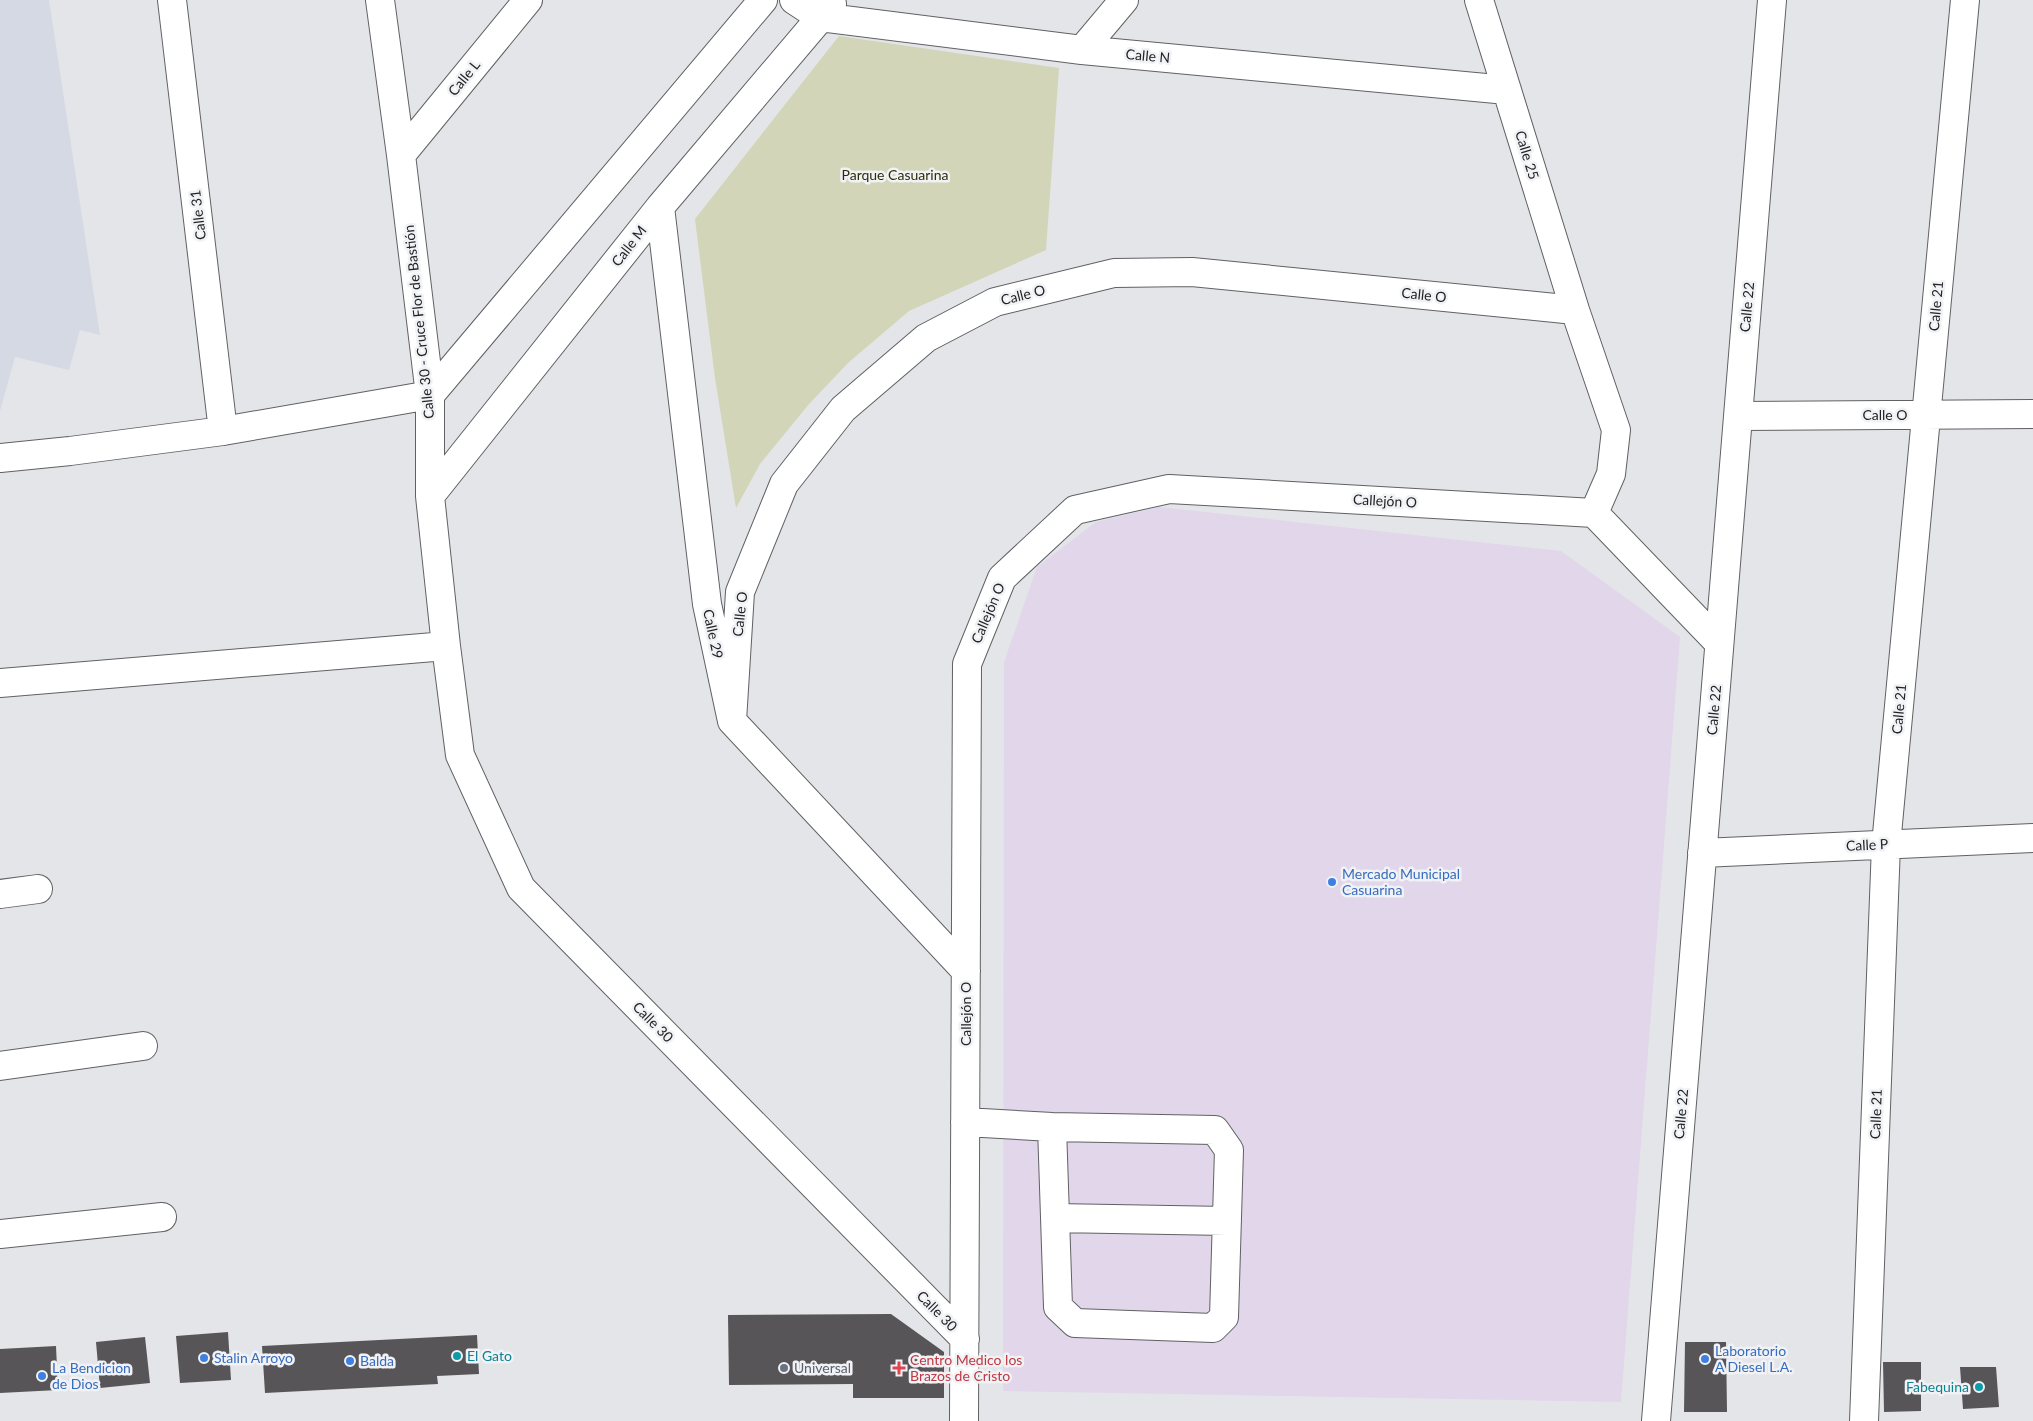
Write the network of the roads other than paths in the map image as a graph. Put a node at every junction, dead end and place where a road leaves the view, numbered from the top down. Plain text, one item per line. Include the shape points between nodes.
1 (172, 0) edge
2 (380, 0) edge
3 (528, 0) edge
4 (763, 0) edge
5 (794, 0) edge
6 (1124, 0) edge
7 (1479, 0) edge
8 (1772, 0) edge
9 (1965, 0) edge
10 (828, 8) edge
11 (1082, 50) junction
12 (1507, 90) junction
13 (401, 155) junction
14 (660, 206) junction
15 (1575, 310) junction
16 (430, 395) junction
17 (2033, 414) edge
18 (1926, 415) junction
19 (1738, 416) junction
20 (223, 431) junction
21 (0, 458) edge
22 (430, 496) junction
23 (1594, 513) junction
24 (1719, 643) junction
25 (446, 646) junction
26 (0, 683) edge
27 (732, 720) junction
28 (2033, 838) edge
29 (1886, 845) junction
30 (1702, 853) junction
31 (38, 888) dead end
32 (0, 894) edge
33 (966, 971) junction
34 (143, 1046) dead end
35 (0, 1066) edge
36 (965, 1122) junction
37 (1052, 1127) junction
38 (162, 1217) dead end
39 (1055, 1218) junction
40 (1227, 1221) junction
41 (0, 1234) edge
42 (965, 1339) junction
43 (964, 1421) edge
44 (1656, 1421) edge
45 (1864, 1421) edge

1 - 20 street, Calle 31
2 - 13 street, Calle 30 - Cruce Flor de Bastión
3 - 13 street, Calle L
4 - 16 street
5 - 10 street, Calle N
6 - 11 street
7 - 12 street, Calle 25
8 - 19 street, Calle 22
9 - 18 street, Calle 21
10 - 11 street, Calle N
10 - 14 street, Calle M
11 - 12 street, Calle N
12 - 15 street, Calle 25
13 - 16 street, Calle 30 - Cruce Flor de Bastión
14 - 22 street, Calle M
14 - 27 street, Calle 29 via 707,604
15 - 23 street via 1616,430 1611,474
15 - 27 street, Calle O via 1192,272 1114,273 996,302 926,338 843,409 784,484 740,592
16 - 20 street
16 - 22 street, Calle 30 - Cruce Flor de Bastión
17 - 18 street, Calle O
18 - 19 street, Calle O
18 - 29 street, Calle 21
19 - 24 street, Calle 22
20 - 21 street
22 - 25 street, Calle 30 - Cruce Flor de Bastión
23 - 24 street
23 - 33 street, Callejón O via 1170,489 1075,510 1002,578 967,664
24 - 30 street, Calle 22
25 - 26 street
25 - 42 street, Calle 30 via 460,755 520,888
27 - 33 street
28 - 29 street, Calle P
29 - 30 street, Calle P
29 - 45 street, Calle 21
30 - 44 street, Calle 22
31 - 32 street
33 - 36 street, Callejón O
34 - 35 street
36 - 37 street
36 - 42 street, Callejón O
37 - 39 street
37 - 40 street via 1215,1130 1229,1150
38 - 41 street
39 - 40 street
39 - 40 street via 1058,1306 1075,1323 1213,1328 1224,1317
42 - 43 street, Callejón O

